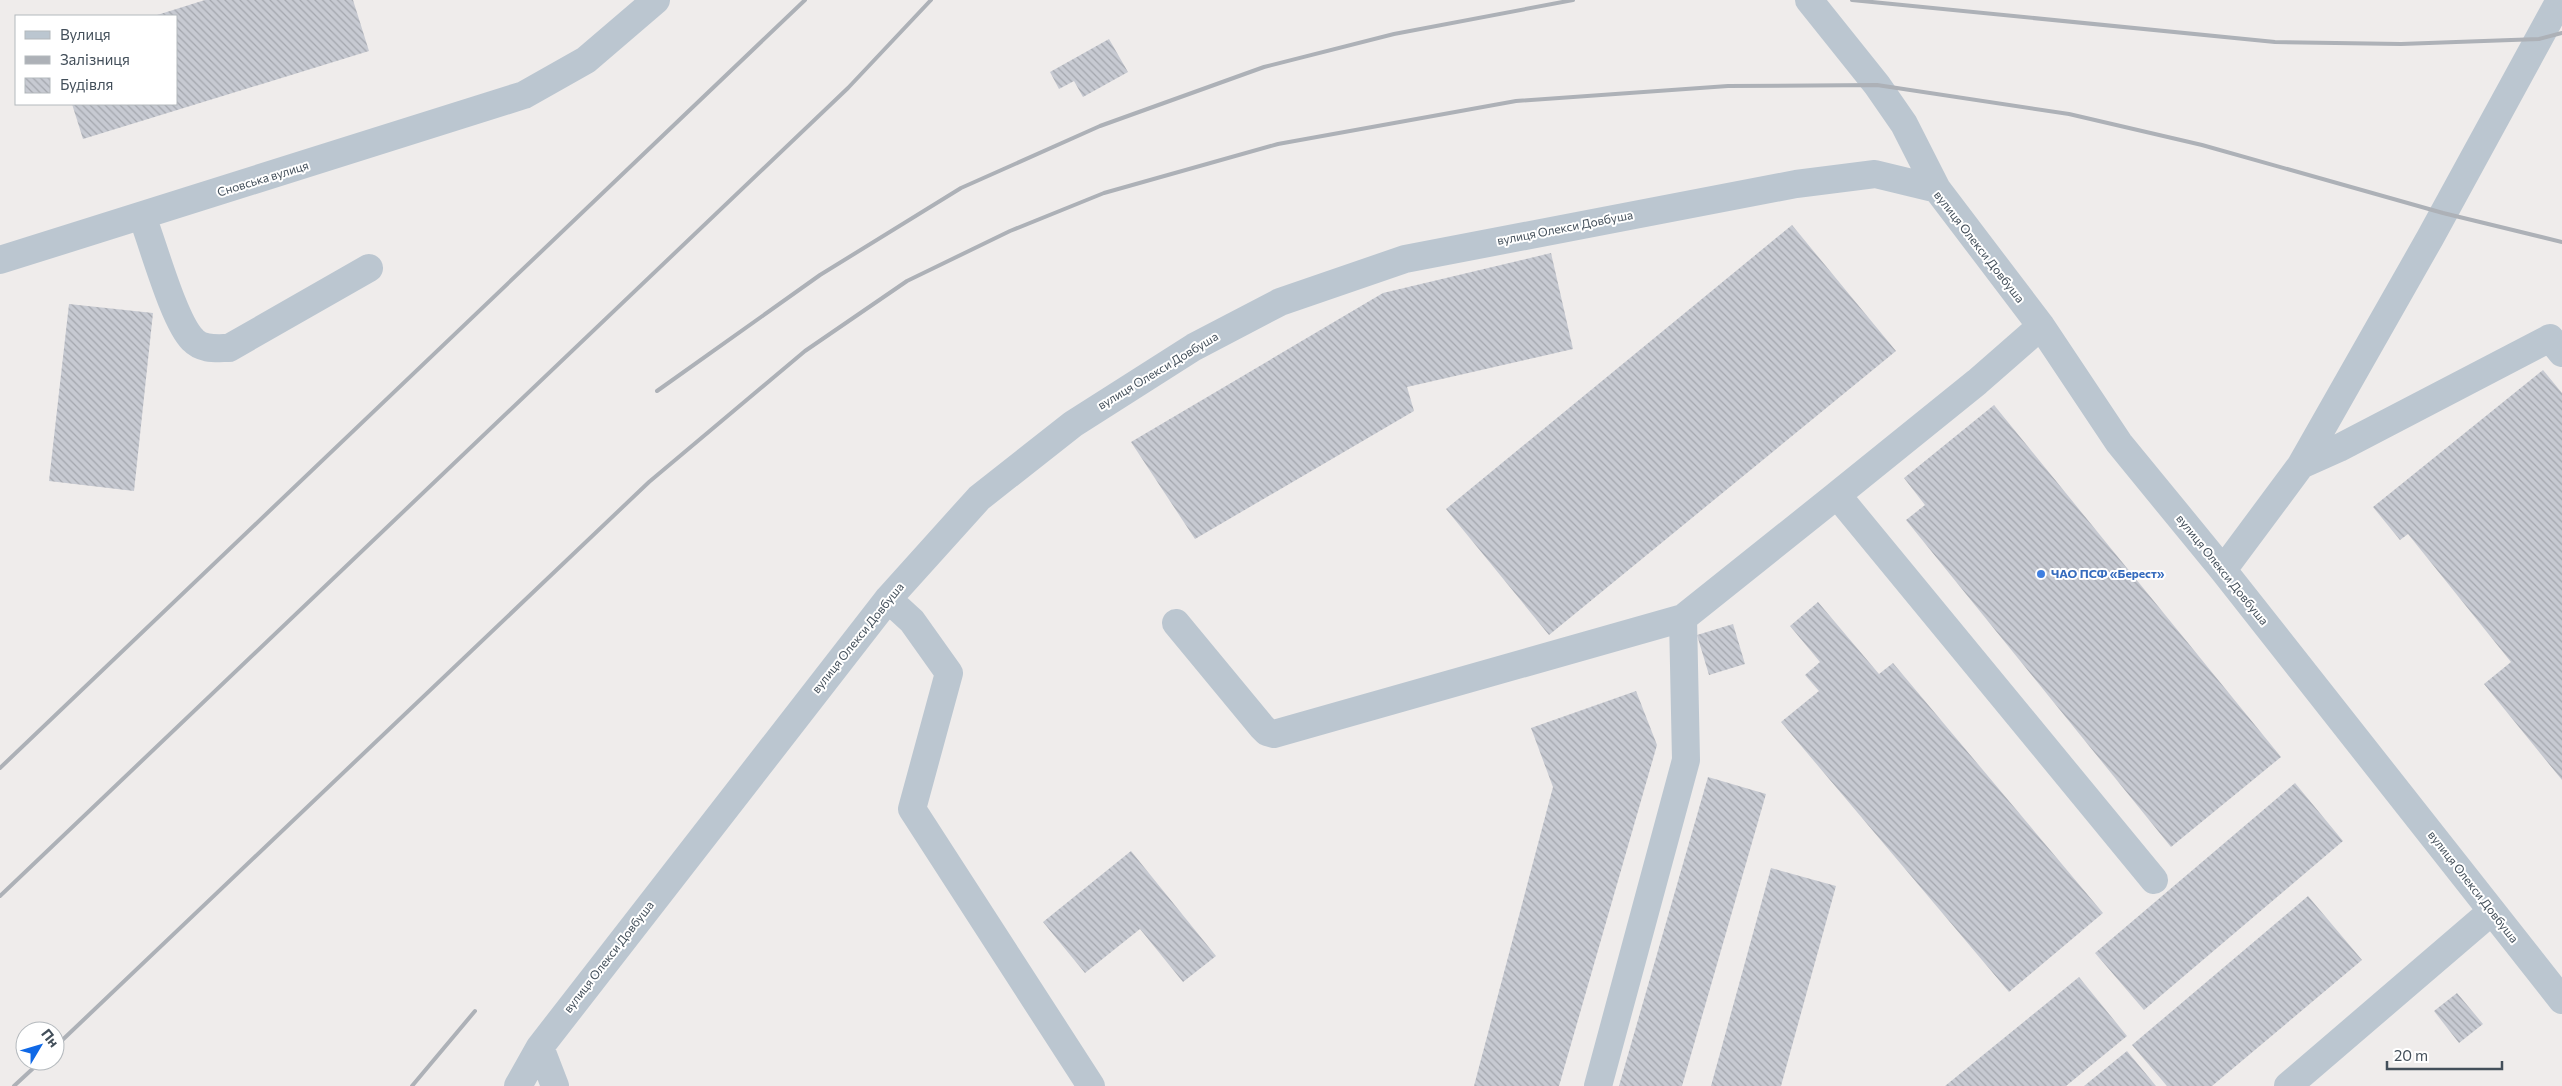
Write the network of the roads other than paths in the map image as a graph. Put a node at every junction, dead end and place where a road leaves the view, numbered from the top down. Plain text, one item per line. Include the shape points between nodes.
1 (656, 0) edge
2 (1809, 0) edge
3 (2560, 0) edge
4 (1937, 189) junction
5 (142, 216) junction
6 (0, 260) edge
7 (369, 268) dead end
8 (2041, 326) junction
9 (2562, 353) edge
10 (2301, 465) junction
11 (1837, 495) junction
12 (2223, 570) junction
13 (888, 598) junction
14 (1683, 618) junction
15 (1176, 623) dead end
16 (2154, 880) dead end
17 (2492, 911) junction
18 (2562, 1000) edge
19 (540, 1047) junction
20 (518, 1086) edge
21 (555, 1086) edge
22 (1091, 1086) edge
23 (1598, 1086) edge
24 (2288, 1086) edge

1 - 5 street, Сновська вулиця via 586,60 524,95
2 - 4 street via 1904,124
3 - 10 street
4 - 8 street, вулиця Олекси Довбуша
4 - 13 street, вулиця Олекси Довбуша via 1875,174 1796,184 1405,259 1280,302 1194,347 1073,424 979,498
5 - 6 street, Сновська вулиця
5 - 7 street via 178,317 193,341 210,349 229,348
8 - 11 street
8 - 12 street, вулиця Олекси Довбуша via 2118,443
9 - 10 street via 2550,338
10 - 12 street
11 - 14 street
11 - 16 street
12 - 17 street, вулиця Олекси Довбуша
13 - 19 street, вулиця Олекси Довбуша
13 - 22 street via 912,621 949,673 912,809
14 - 15 street via 1274,734 1262,727
14 - 23 street via 1686,760
17 - 18 street, вулиця Олекси Довбуша
17 - 24 street
19 - 20 street, вулиця Олекси Довбуша
19 - 21 street

